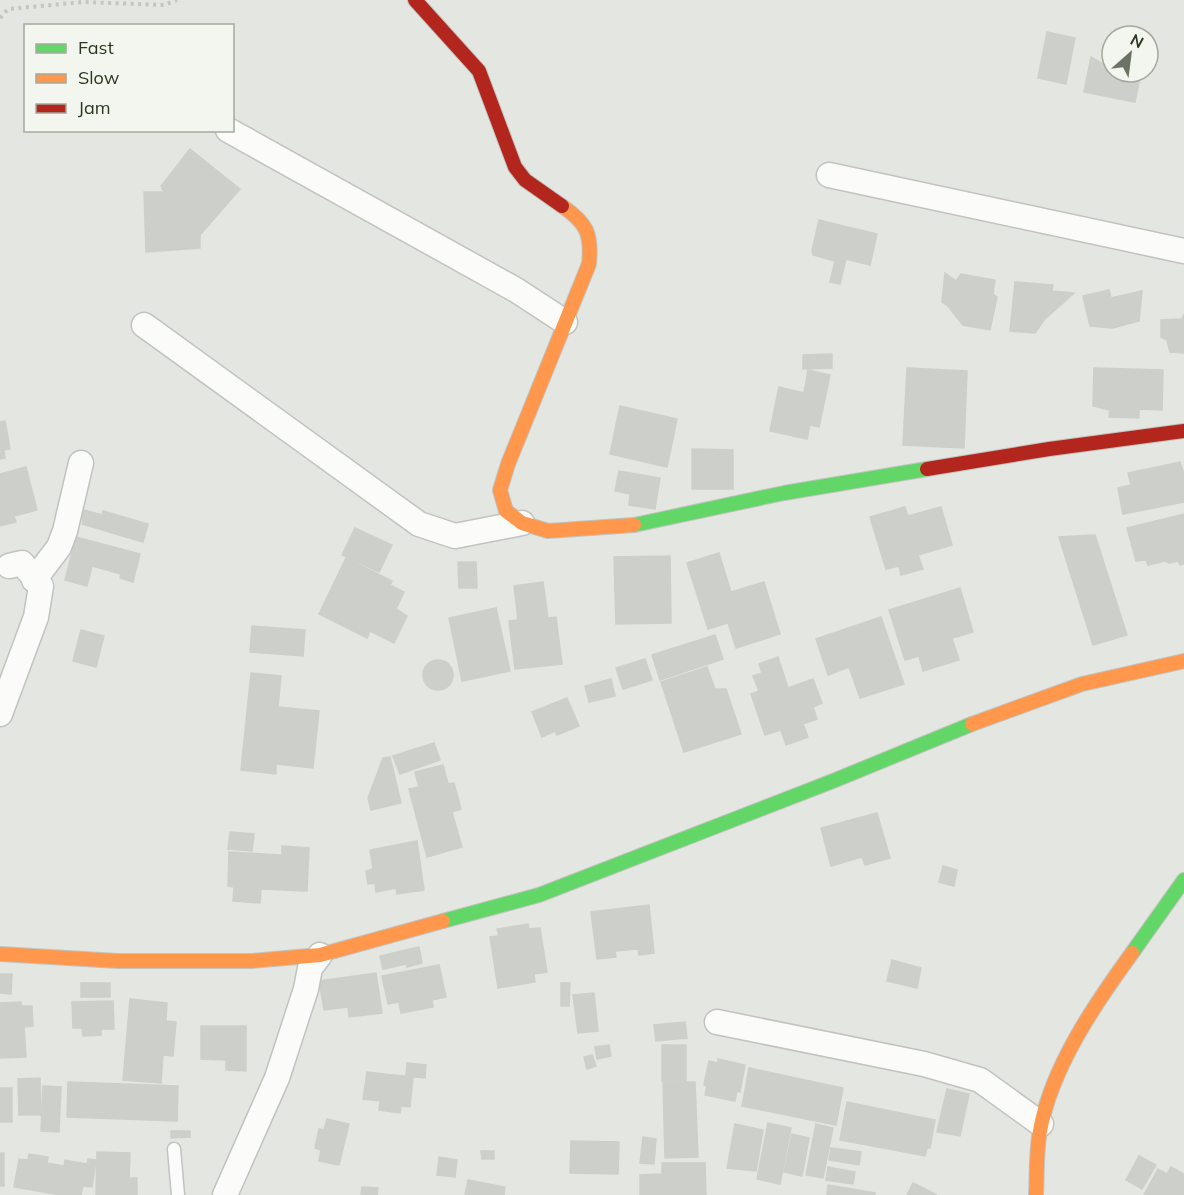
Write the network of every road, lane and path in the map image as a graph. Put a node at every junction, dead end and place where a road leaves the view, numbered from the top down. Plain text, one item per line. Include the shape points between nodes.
1 (177, 0) edge
2 (415, 0) edge
3 (143, 2) edge
4 (0, 18) edge
5 (232, 132) edge
6 (829, 175) dead end
7 (1184, 251) edge
8 (566, 322) junction
9 (144, 325) dead end
10 (1184, 431) edge
11 (81, 464) dead end
12 (522, 523) junction
13 (9, 566) dead end
14 (34, 580) junction
15 (1184, 661) edge
16 (2, 702) edge
17 (1184, 880) edge
18 (0, 954) edge
19 (320, 955) junction
20 (717, 1022) dead end
21 (1041, 1124) junction
22 (174, 1149) dead end
23 (178, 1195) edge
24 (225, 1195) edge
25 (1036, 1195) edge

1 - 3 path via 164,5
2 - 8 street via 479,71 515,166 525,180 584,226 591,244 589,264
3 - 4 path via 83,2 8,9
5 - 8 street via 516,290
6 - 7 street
8 - 12 street via 500,490 506,511
9 - 12 street via 419,524 455,536
10 - 12 street via 784,493 642,524 548,531
11 - 14 street via 59,547
13 - 14 street via 22,563
14 - 16 street via 41,586 36,617
15 - 19 street via 1082,684 1004,711 539,895
17 - 21 street via 1093,1009 1063,1066
18 - 19 street via 118,961 252,961
19 - 24 street via 310,968 277,1078
20 - 21 street via 924,1064 980,1080
21 - 25 street
22 - 23 lane

